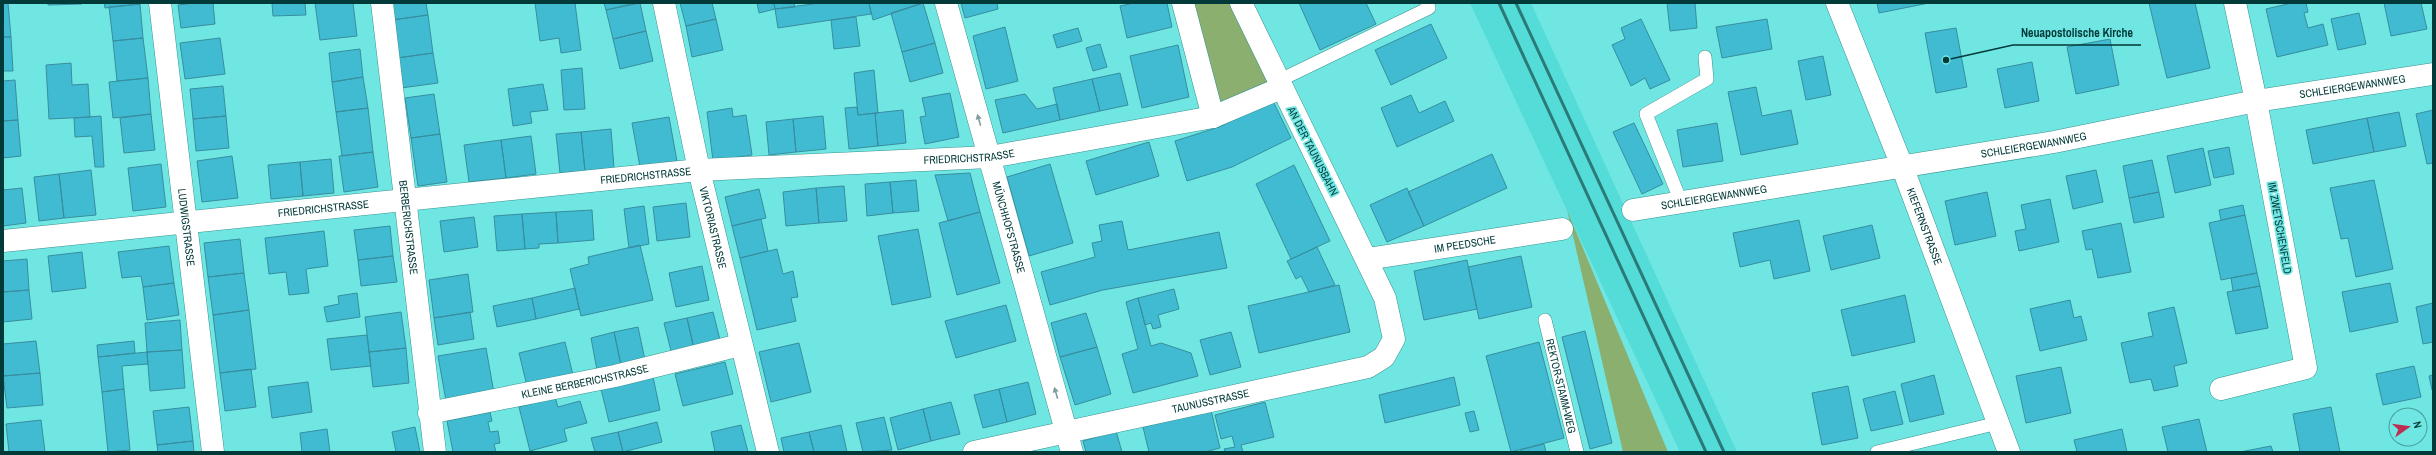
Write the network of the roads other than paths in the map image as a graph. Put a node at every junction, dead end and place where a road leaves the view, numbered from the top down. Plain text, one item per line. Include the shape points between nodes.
1 (160, 3) edge
2 (382, 3) edge
3 (664, 3) edge
4 (946, 3) edge
5 (1183, 3) edge
6 (1241, 3) edge
7 (1427, 3) edge
8 (1837, 3) edge
9 (2235, 3) edge
10 (1705, 57) dead end
11 (2433, 74) edge
12 (1280, 84) junction
13 (2256, 101) junction
14 (1213, 117) junction
15 (990, 157) junction
16 (1902, 166) junction
17 (699, 170) junction
18 (404, 200) junction
19 (1682, 202) junction
20 (1632, 210) dead end
21 (186, 223) junction
22 (1562, 229) dead end
23 (3, 241) edge
24 (1367, 259) junction
25 (1385, 298) joint
26 (1545, 320) dead end
27 (740, 345) junction
28 (2221, 389) dead end
29 (436, 412) junction
30 (1998, 423) junction
31 (1066, 430) junction
32 (213, 452) edge
33 (435, 452) edge
34 (768, 452) edge
35 (974, 452) edge
36 (1072, 452) edge
37 (1577, 452) edge
38 (1877, 452) edge
39 (2009, 452) edge

1 - 21 street, LUDWIGSTRASSE
2 - 18 street, BERBERICHSTRASSE
3 - 17 street, VIKTORIASTRASSE
15 -> 4 street, MÜNCHHOFSTRASSE
5 - 14 street
6 - 12 street, AN DER TAUNUSBAHN
7 - 12 lane via 1429,8
8 - 16 street, KIEFERNSTRASSE
9 - 13 street, IM ZWETSCHENFELD
10 - 19 lane via 1707,80 1646,114
11 - 13 street, SCHLEIERGEWANNWEG
12 - 14 street, FRIEDRICHSTRASSE
12 - 24 street, AN DER TAUNUSBAHN
13 - 16 street, SCHLEIERGEWANNWEG via 2054,142
13 - 28 street, IM ZWETSCHENFELD via 2306,368
14 - 15 street, FRIEDRICHSTRASSE
15 - 17 street, FRIEDRICHSTRASSE
31 -> 15 street, MÜNCHHOFSTRASSE
16 - 19 street, SCHLEIERGEWANNWEG
16 - 30 street, KIEFERNSTRASSE
17 - 18 street, FRIEDRICHSTRASSE
17 - 27 street, VIKTORIASTRASSE
18 - 21 street, FRIEDRICHSTRASSE
18 - 29 street, BERBERICHSTRASSE
19 - 20 street, SCHLEIERGEWANNWEG
21 - 23 street, FRIEDRICHSTRASSE
21 - 32 street, LUDWIGSTRASSE
22 - 24 street, IM PEEDSCHE
24 - 25 street, AN DER TAUNUSBAHN
25 - 31 street, TAUNUSSTRASSE via 1394,338 1384,357 1368,367
26 - 37 lane, REKTOR-STAMM-WEG
27 - 29 street, KLEINE BERBERICHSTRASSE via 615,376
27 - 34 street, VIKTORIASTRASSE
29 - 33 street, BERBERICHSTRASSE
30 - 38 lane
30 - 39 street, KIEFERNSTRASSE
31 - 35 street, TAUNUSSTRASSE
31 - 36 street, MÜNCHHOFSTRASSE

